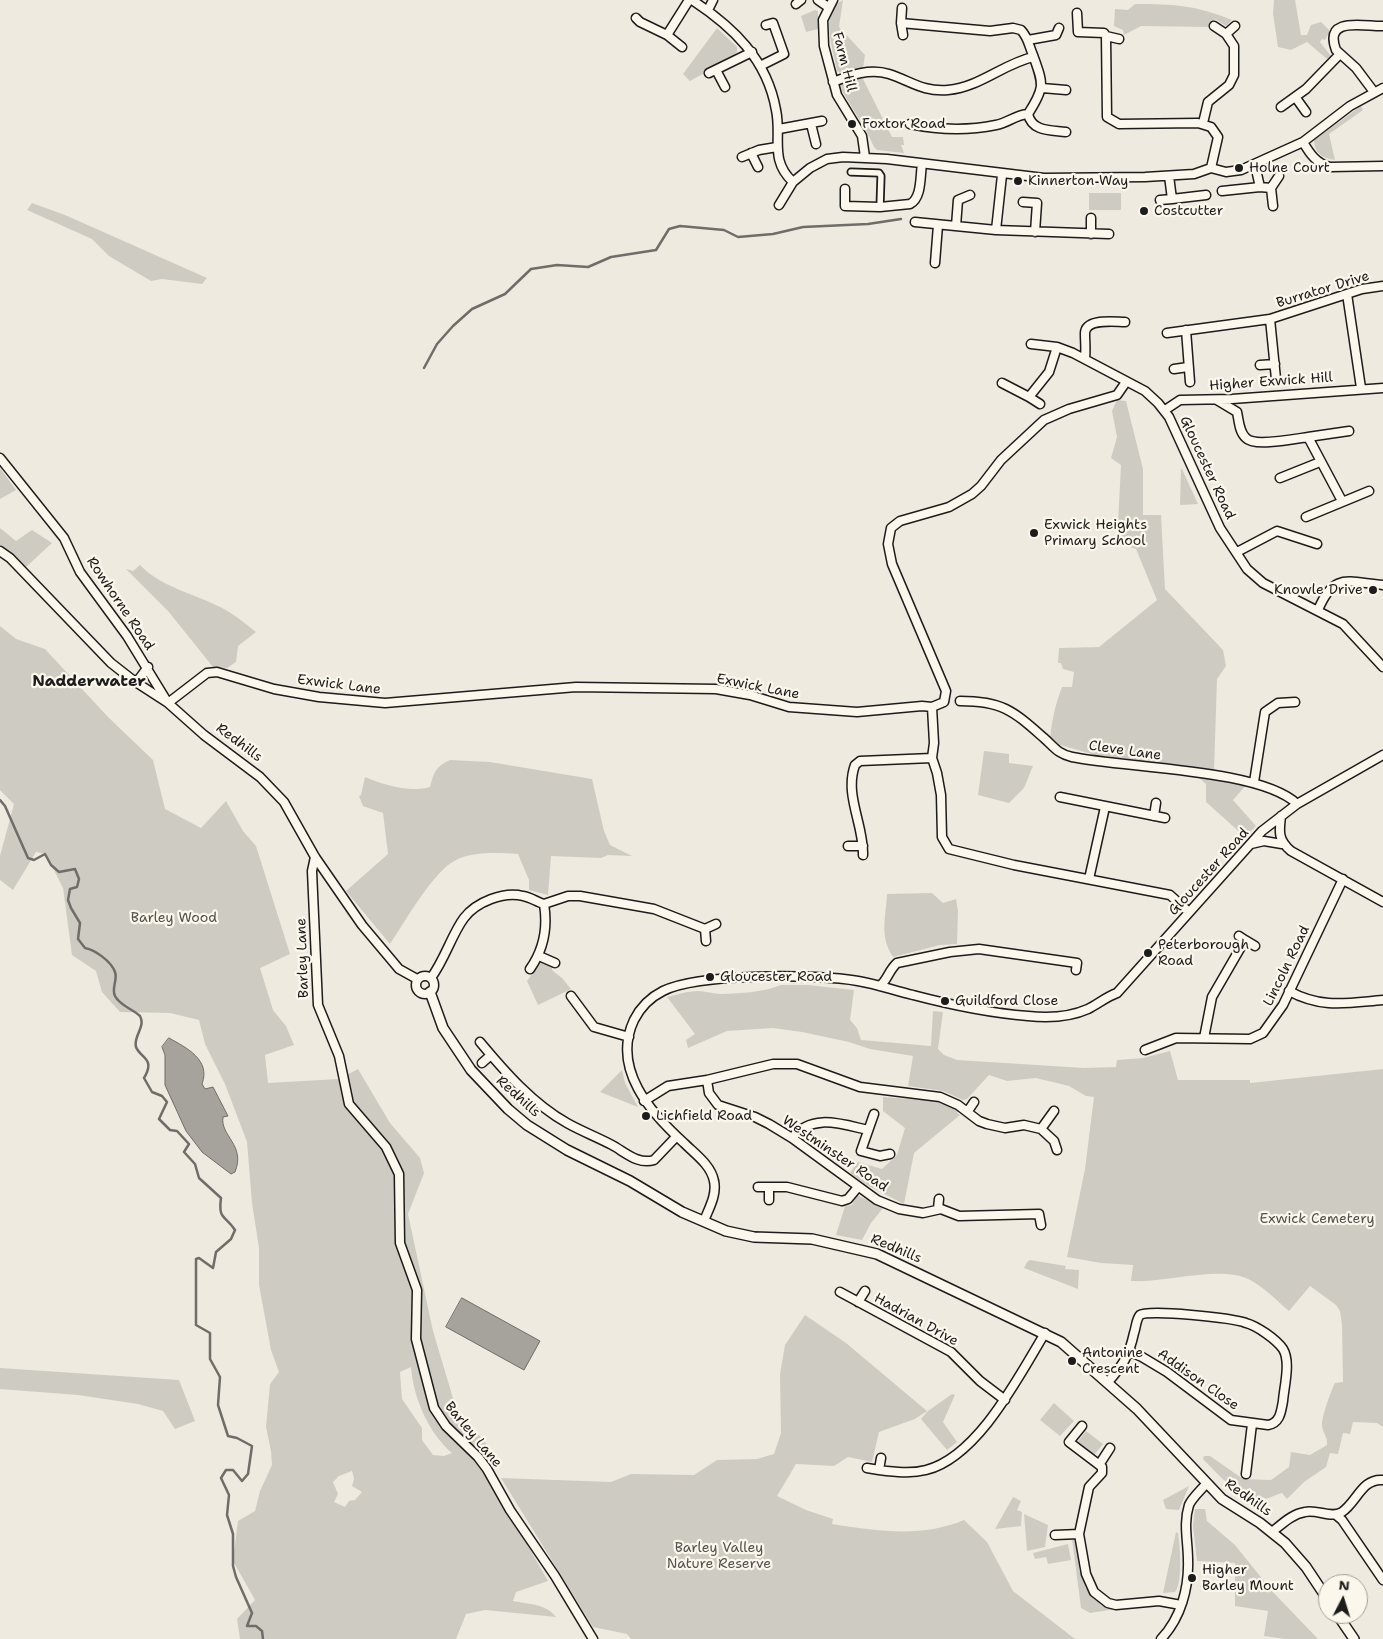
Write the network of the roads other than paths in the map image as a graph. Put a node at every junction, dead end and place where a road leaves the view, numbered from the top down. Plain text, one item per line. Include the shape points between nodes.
1 (691, 0) edge
2 (713, 0) edge
3 (818, 0) edge
4 (830, 3) edge
5 (902, 8) dead end
6 (708, 10) junction
7 (1077, 13) dead end
8 (636, 18) dead end
9 (783, 20) dead end
10 (901, 23) junction
11 (1214, 26) dead end
12 (1235, 26) dead end
13 (1383, 26) edge
14 (1060, 28) dead end
15 (1226, 34) junction
16 (667, 35) junction
17 (903, 35) dead end
18 (1106, 36) junction
19 (1119, 39) dead end
20 (1028, 40) junction
21 (682, 47) dead end
22 (752, 52) junction
23 (1338, 52) junction
24 (1033, 56) junction
25 (760, 66) junction
26 (833, 82) junction
27 (724, 88) dead end
28 (1042, 88) junction
29 (1383, 88) edge
30 (1066, 90) dead end
31 (1374, 92) junction
32 (1296, 98) junction
33 (1281, 107) dead end
34 (1306, 112) dead end
35 (1028, 114) junction
36 (822, 121) dead end
37 (1204, 123) junction
38 (810, 124) junction
39 (910, 124) dead end
40 (778, 130) junction
41 (1066, 132) dead end
42 (1302, 142) junction
43 (816, 144) dead end
44 (778, 148) junction
45 (751, 153) junction
46 (865, 157) junction
47 (742, 158) dead end
48 (922, 164) junction
49 (1255, 165) junction
50 (758, 166) dead end
51 (1383, 166) edge
52 (1212, 168) junction
53 (851, 172) dead end
54 (1002, 175) junction
55 (1169, 176) junction
56 (1279, 176) dead end
57 (793, 182) junction
58 (1260, 187) junction
59 (1271, 188) junction
60 (845, 189) dead end
61 (1222, 192) dead end
62 (970, 195) dead end
63 (1206, 195) dead end
64 (1172, 198) junction
65 (1160, 200) dead end
66 (1023, 202) dead end
67 (779, 205) dead end
68 (1273, 206) dead end
69 (880, 207) junction
70 (1091, 218) dead end
71 (915, 222) dead end
72 (938, 225) junction
73 (956, 226) junction
74 (996, 230) junction
75 (1035, 232) junction
76 (1091, 234) junction
77 (1109, 234) dead end
78 (935, 263) dead end
79 (1383, 286) edge
80 (1347, 294) junction
81 (1270, 318) junction
82 (1124, 322) dead end
83 (1186, 330) junction
84 (1167, 333) dead end
85 (1031, 344) dead end
86 (1057, 347) junction
87 (1085, 358) junction
88 (1275, 364) junction
89 (1260, 365) dead end
90 (1188, 368) junction
91 (1174, 369) dead end
92 (1276, 379) dead end
93 (1126, 382) junction
94 (1190, 382) dead end
95 (1002, 383) dead end
96 (1361, 388) junction
97 (1383, 388) edge
98 (1029, 397) junction
99 (1215, 400) junction
100 (1040, 404) dead end
101 (1165, 410) junction
102 (1349, 431) dead end
103 (1308, 438) junction
104 (0, 458) edge
105 (1320, 462) junction
106 (1280, 478) dead end
107 (1369, 490) dead end
108 (1342, 501) junction
109 (1306, 517) dead end
110 (1318, 544) dead end
111 (0, 551) edge
112 (1237, 552) junction
113 (1383, 585) edge
114 (1318, 610) junction
115 (148, 667) junction
116 (1383, 667) edge
117 (134, 681) junction
118 (960, 701) dead end
119 (1295, 702) dead end
120 (168, 703) junction
121 (932, 708) junction
122 (932, 758) junction
123 (1382, 758) edge
124 (1254, 782) junction
125 (1074, 791) dead end
126 (1060, 797) dead end
127 (1072, 800) junction
128 (1156, 803) dead end
129 (1297, 804) junction
130 (1105, 807) junction
131 (1154, 816) junction
132 (1281, 816) junction
133 (1165, 818) dead end
134 (1251, 844) junction
135 (1282, 844) junction
136 (848, 846) dead end
137 (863, 846) junction
138 (863, 855) dead end
139 (315, 857) junction
140 (1090, 879) junction
141 (1343, 879) junction
142 (1383, 902) edge
143 (544, 904) junction
144 (1189, 912) junction
145 (716, 924) dead end
146 (705, 929) junction
147 (706, 941) dead end
148 (1255, 946) dead end
149 (539, 956) junction
150 (555, 964) dead end
151 (1078, 964) dead end
152 (530, 969) dead end
153 (431, 978) junction
154 (417, 979) junction
155 (880, 986) junction
156 (1289, 991) junction
157 (430, 992) junction
158 (571, 996) dead end
159 (1383, 1000) edge
160 (578, 1008) junction
161 (571, 1014) dead end
162 (629, 1037) junction
163 (1204, 1038) junction
164 (480, 1042) dead end
165 (1145, 1050) dead end
166 (491, 1055) junction
167 (482, 1063) dead end
168 (707, 1080) junction
169 (644, 1100) junction
170 (974, 1102) dead end
171 (968, 1111) junction
172 (1054, 1111) dead end
173 (874, 1114) dead end
174 (1024, 1115) dead end
175 (1024, 1125) junction
176 (1041, 1128) junction
177 (868, 1130) junction
178 (676, 1136) junction
179 (792, 1138) junction
180 (1058, 1150) dead end
181 (890, 1154) dead end
182 (758, 1187) dead end
183 (769, 1187) junction
184 (858, 1187) junction
185 (939, 1199) dead end
186 (769, 1200) dead end
187 (1046, 1208) dead end
188 (938, 1209) junction
189 (1039, 1214) junction
190 (704, 1220) junction
191 (1042, 1225) dead end
192 (864, 1291) dead end
193 (840, 1292) dead end
194 (858, 1302) junction
195 (1045, 1333) junction
196 (1130, 1352) junction
197 (1108, 1382) junction
198 (1005, 1400) junction
199 (1252, 1424) junction
200 (1082, 1426) dead end
201 (1110, 1448) dead end
202 (881, 1458) dead end
203 (1099, 1465) junction
204 (867, 1468) dead end
205 (880, 1470) junction
206 (1246, 1474) dead end
207 (1383, 1480) edge
208 (1206, 1484) junction
209 (1336, 1515) junction
210 (1272, 1532) junction
211 (1055, 1534) dead end
212 (1079, 1534) junction
213 (1383, 1580) edge
214 (1318, 1585) edge
215 (1181, 1605) junction
216 (1344, 1624) edge
217 (593, 1639) edge
218 (1161, 1639) edge
219 (1354, 1639) edge

1 - 6 street
1 - 16 street
2 - 6 street
3 - 4 street
4 - 26 street, Farm Hill via 823,20 823,33
5 - 10 street
6 - 22 street via 735,31
7 - 18 street via 1078,32 1104,33
8 - 16 street
9 - 25 street via 770,24 788,53
10 - 17 street
10 - 20 street via 990,31 1017,28
11 - 15 street
12 - 15 street
13 - 23 street via 1341,26 1335,38
14 - 20 street via 1056,35
15 - 37 street via 1234,46 1233,79 1227,88 1208,102
16 - 21 street
18 - 19 street
18 - 37 street via 1106,109 1111,121 1119,124
20 - 24 street
22 - 25 street
22 - 27 street via 712,72
23 - 31 street via 1356,68
23 - 32 street
24 - 26 street via 956,89 926,89 877,72
24 - 28 street
25 - 40 street via 774,99
26 - 46 street, Farm Hill via 837,95 862,136
28 - 30 street
28 - 35 street
29 - 31 street
31 - 42 street
32 - 33 street
32 - 34 street
35 - 39 street via 1014,116 997,125 969,130
35 - 41 street via 1032,124 1038,128
36 - 38 street
37 - 52 street via 1218,137
38 - 40 street
38 - 43 street
40 - 44 street
42 - 49 street
42 - 51 street via 1323,165
44 - 45 street
44 - 57 street via 782,169
45 - 47 street
45 - 50 street
46 - 48 street
46 - 57 street via 827,159
48 - 54 street
48 - 69 street via 915,202
49 - 52 street via 1226,172
49 - 58 street
52 - 55 street via 1194,174
53 - 69 street via 879,173
54 - 55 street via 1044,178
54 - 74 street
55 - 64 street
56 - 59 street
57 - 67 street
58 - 59 street
58 - 61 street
59 - 68 street
60 - 69 street via 845,206
62 - 73 street via 958,200
63 - 64 street
64 - 65 street
66 - 75 street via 1037,203
70 - 76 street
71 - 72 street
72 - 73 street
72 - 78 street
73 - 74 street
74 - 75 street
75 - 76 street
76 - 77 street
79 - 80 street, Burrator Drive
80 - 81 street, Burrator Drive
80 - 96 street
81 - 83 street, Burrator Drive
81 - 88 street, Burrator Drive
82 - 87 street via 1088,326 1085,331
83 - 84 street, Burrator Drive
83 - 90 street
85 - 86 street, Gloucester Road
86 - 87 street, Gloucester Road
86 - 98 street via 1049,372
87 - 93 street, Gloucester Road
88 - 89 street
88 - 92 street, Burrator Drive
90 - 91 street
90 - 94 street
93 - 101 street, Gloucester Road via 1145,392
93 - 121 street via 1117,394 1044,420 1001,460 972,494 949,507 900,521 891,528 888,544 892,564 946,691 944,702
95 - 98 street
96 - 97 street, Higher Exwick Hill
96 - 99 street, Higher Exwick Hill
98 - 100 street
99 - 101 street, Higher Exwick Hill via 1180,400
99 - 103 street via 1236,412 1246,440 1255,443
101 - 112 street, Gloucester Road via 1215,517
102 - 103 street
103 - 105 street
104 - 115 street, Rowhorne Road via 64,538 80,572
105 - 106 street
105 - 108 street
107 - 108 street
108 - 109 street
110 - 112 street via 1277,531
111 - 117 street, Redhills via 111,663
112 - 114 street, Gloucester Road via 1258,580
113 - 114 street via 1334,584
114 - 116 street, Gloucester Road via 1343,624
115 - 117 street, Rowhorne Road via 140,679
115 - 120 street, Rowhorne Road
117 - 120 street, Redhills
118 - 124 street, Cleve Lane via 979,701 1007,708 1054,749 1071,756
119 - 124 street via 1278,702 1264,712
120 - 121 street, Exwick Lane via 208,673 216,672 274,689 385,703 576,687 716,689 750,695 789,708 857,712 922,706
120 - 139 street, Redhills via 260,777 284,802
121 - 122 street
122 - 137 street via 860,761 855,766 853,803
122 - 140 street via 941,795 942,837 949,849
123 - 129 street, Gloucester Road
124 - 129 street, Cleve Lane via 1281,792
125 - 127 street
126 - 127 street
127 - 130 street
128 - 131 street
129 - 132 street, Gloucester Road
130 - 131 street
130 - 140 street
131 - 133 street
132 - 134 street, Gloucester Road
132 - 135 street via 1279,836
134 - 135 street via 1264,841
134 - 144 street, Gloucester Road
135 - 141 street
136 - 137 street
137 - 138 street
139 - 154 street, Redhills via 382,951 399,969
139 - 217 street, Barley Lane via 312,871 318,1005 339,1056 349,1104 386,1146 399,1174 400,1243 417,1290 416,1339 434,1408 446,1426 487,1469
140 - 144 street via 1170,895
141 - 142 street
141 - 156 street, Lincoln Road
143 - 146 street via 568,896 604,898 654,909
143 - 149 street via 546,922
143 - 153 street via 516,895 498,897 476,907 464,918
144 - 155 street, Gloucester Road via 1117,994 1082,1012 1048,1017 993,1012
145 - 146 street
146 - 147 street
148 - 163 street via 1242,938 1212,997
149 - 150 street
149 - 152 street
151 - 155 street via 993,950 960,950 896,963 888,979
153 - 154 street
153 - 157 street, Redhills via 434,984
154 - 157 street, Redhills via 417,990 423,994
155 - 162 street, Gloucester Road via 857,981 766,977 678,986 652,997 634,1019
156 - 159 street via 1326,1005
156 - 163 street, Lincoln Road via 1273,1022 1259,1035 1243,1039
157 - 190 street, Redhills via 443,1028 460,1055 491,1092 527,1125 682,1212
158 - 160 street
160 - 161 street
160 - 162 street via 594,1027
162 - 169 street via 629,1064
163 - 165 street, Lincoln Road via 1176,1038
164 - 166 street
166 - 167 street
166 - 178 street via 553,1114 635,1159 654,1160
168 - 169 street via 668,1086
168 - 171 street via 773,1064 797,1064 860,1087 940,1097
168 - 179 street, Westminster Road via 709,1093 718,1105 755,1117
169 - 178 street
170 - 171 street
171 - 175 street via 987,1124 1006,1128
172 - 176 street
173 - 177 street
174 - 175 street
175 - 176 street
176 - 180 street
177 - 179 street via 818,1122 802,1128
177 - 181 street via 861,1150 880,1156
178 - 190 street via 702,1161 712,1176 715,1190
179 - 184 street, Westminster Road
182 - 183 street
183 - 184 street via 787,1187 842,1201
183 - 186 street
184 - 188 street, Westminster Road via 877,1200 904,1210 923,1213
185 - 188 street
187 - 189 street
188 - 189 street, Westminster Road via 959,1216
189 - 191 street
190 - 195 street, Redhills via 741,1235 812,1239 877,1254
192 - 194 street, Hadrian Drive
193 - 194 street, Hadrian Drive
194 - 198 street, Hadrian Drive via 951,1352
195 - 197 street, Redhills via 1061,1342
195 - 198 street
196 - 197 street, Addison Close
196 - 199 street, Addison Close via 1167,1372 1231,1420
196 - 199 street, Addison Close via 1137,1320 1146,1312 1220,1318 1253,1326 1282,1349 1286,1367 1280,1417 1272,1424
197 - 208 street, Redhills
198 - 205 street via 973,1438 950,1459 915,1472
199 - 206 street
200 - 203 street via 1069,1442
201 - 203 street
202 - 205 street
203 - 212 street via 1102,1473 1089,1487
204 - 205 street
207 - 209 street via 1368,1484 1349,1507
208 - 210 street, Redhills via 1231,1506
208 - 215 street via 1190,1503 1186,1519 1187,1585
209 - 210 street via 1306,1511 1288,1519
209 - 213 street
210 - 214 street, Redhills via 1306,1567
211 - 212 street
212 - 215 street via 1090,1586 1101,1599 1116,1605 1159,1600
215 - 218 street via 1178,1617
216 - 219 street

